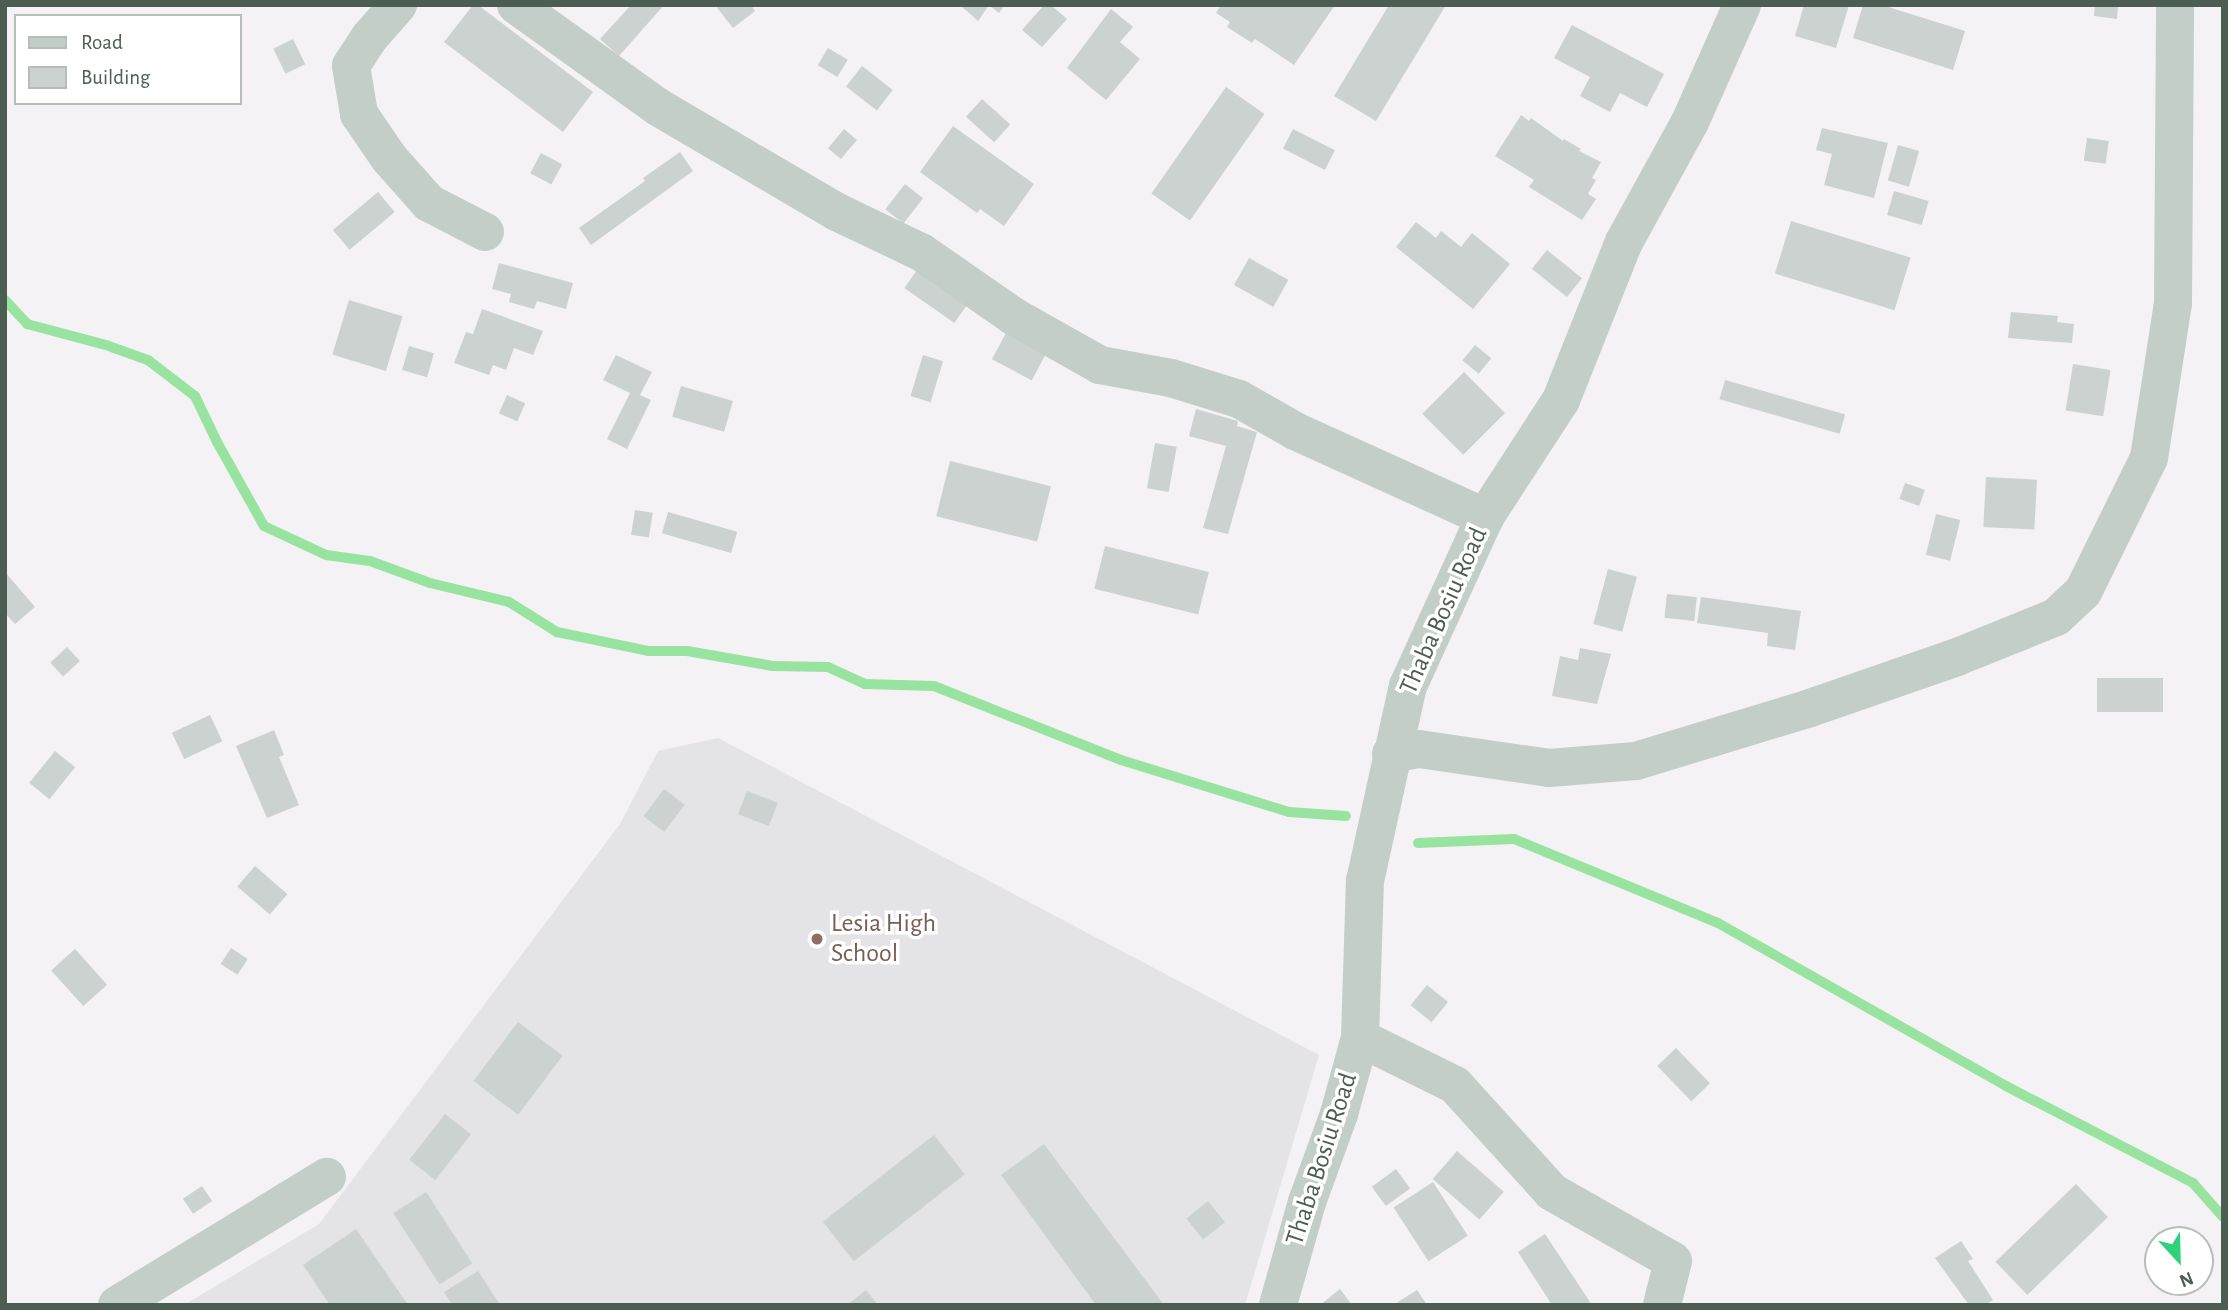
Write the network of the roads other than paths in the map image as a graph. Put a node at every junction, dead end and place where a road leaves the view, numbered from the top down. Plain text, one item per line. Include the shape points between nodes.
1 (398, 5) edge
2 (516, 5) edge
3 (1742, 5) edge
4 (2175, 5) edge
5 (485, 232) dead end
6 (1485, 517) junction
7 (1391, 754) junction
8 (1360, 1038) junction
9 (327, 1177) dead end
10 (117, 1305) edge
11 (1278, 1305) edge
12 (1662, 1305) edge

1 - 5 street via 351,66 359,114 389,159 429,203
2 - 6 street via 658,107 837,212 921,252 1013,316 1100,365 1171,378 1239,399 1295,431
3 - 6 street, Thaba Bosiu Road via 1690,122 1624,242 1560,400
4 - 7 street via 2173,303 2148,458 2083,592 2056,617 1957,657 1636,761 1549,768 1419,749
6 - 7 street, Thaba Bosiu Road via 1408,686
7 - 8 street, Thaba Bosiu Road via 1365,881
8 - 11 street, Thaba Bosiu Road
8 - 12 street via 1455,1085 1552,1192 1673,1261
9 - 10 street

